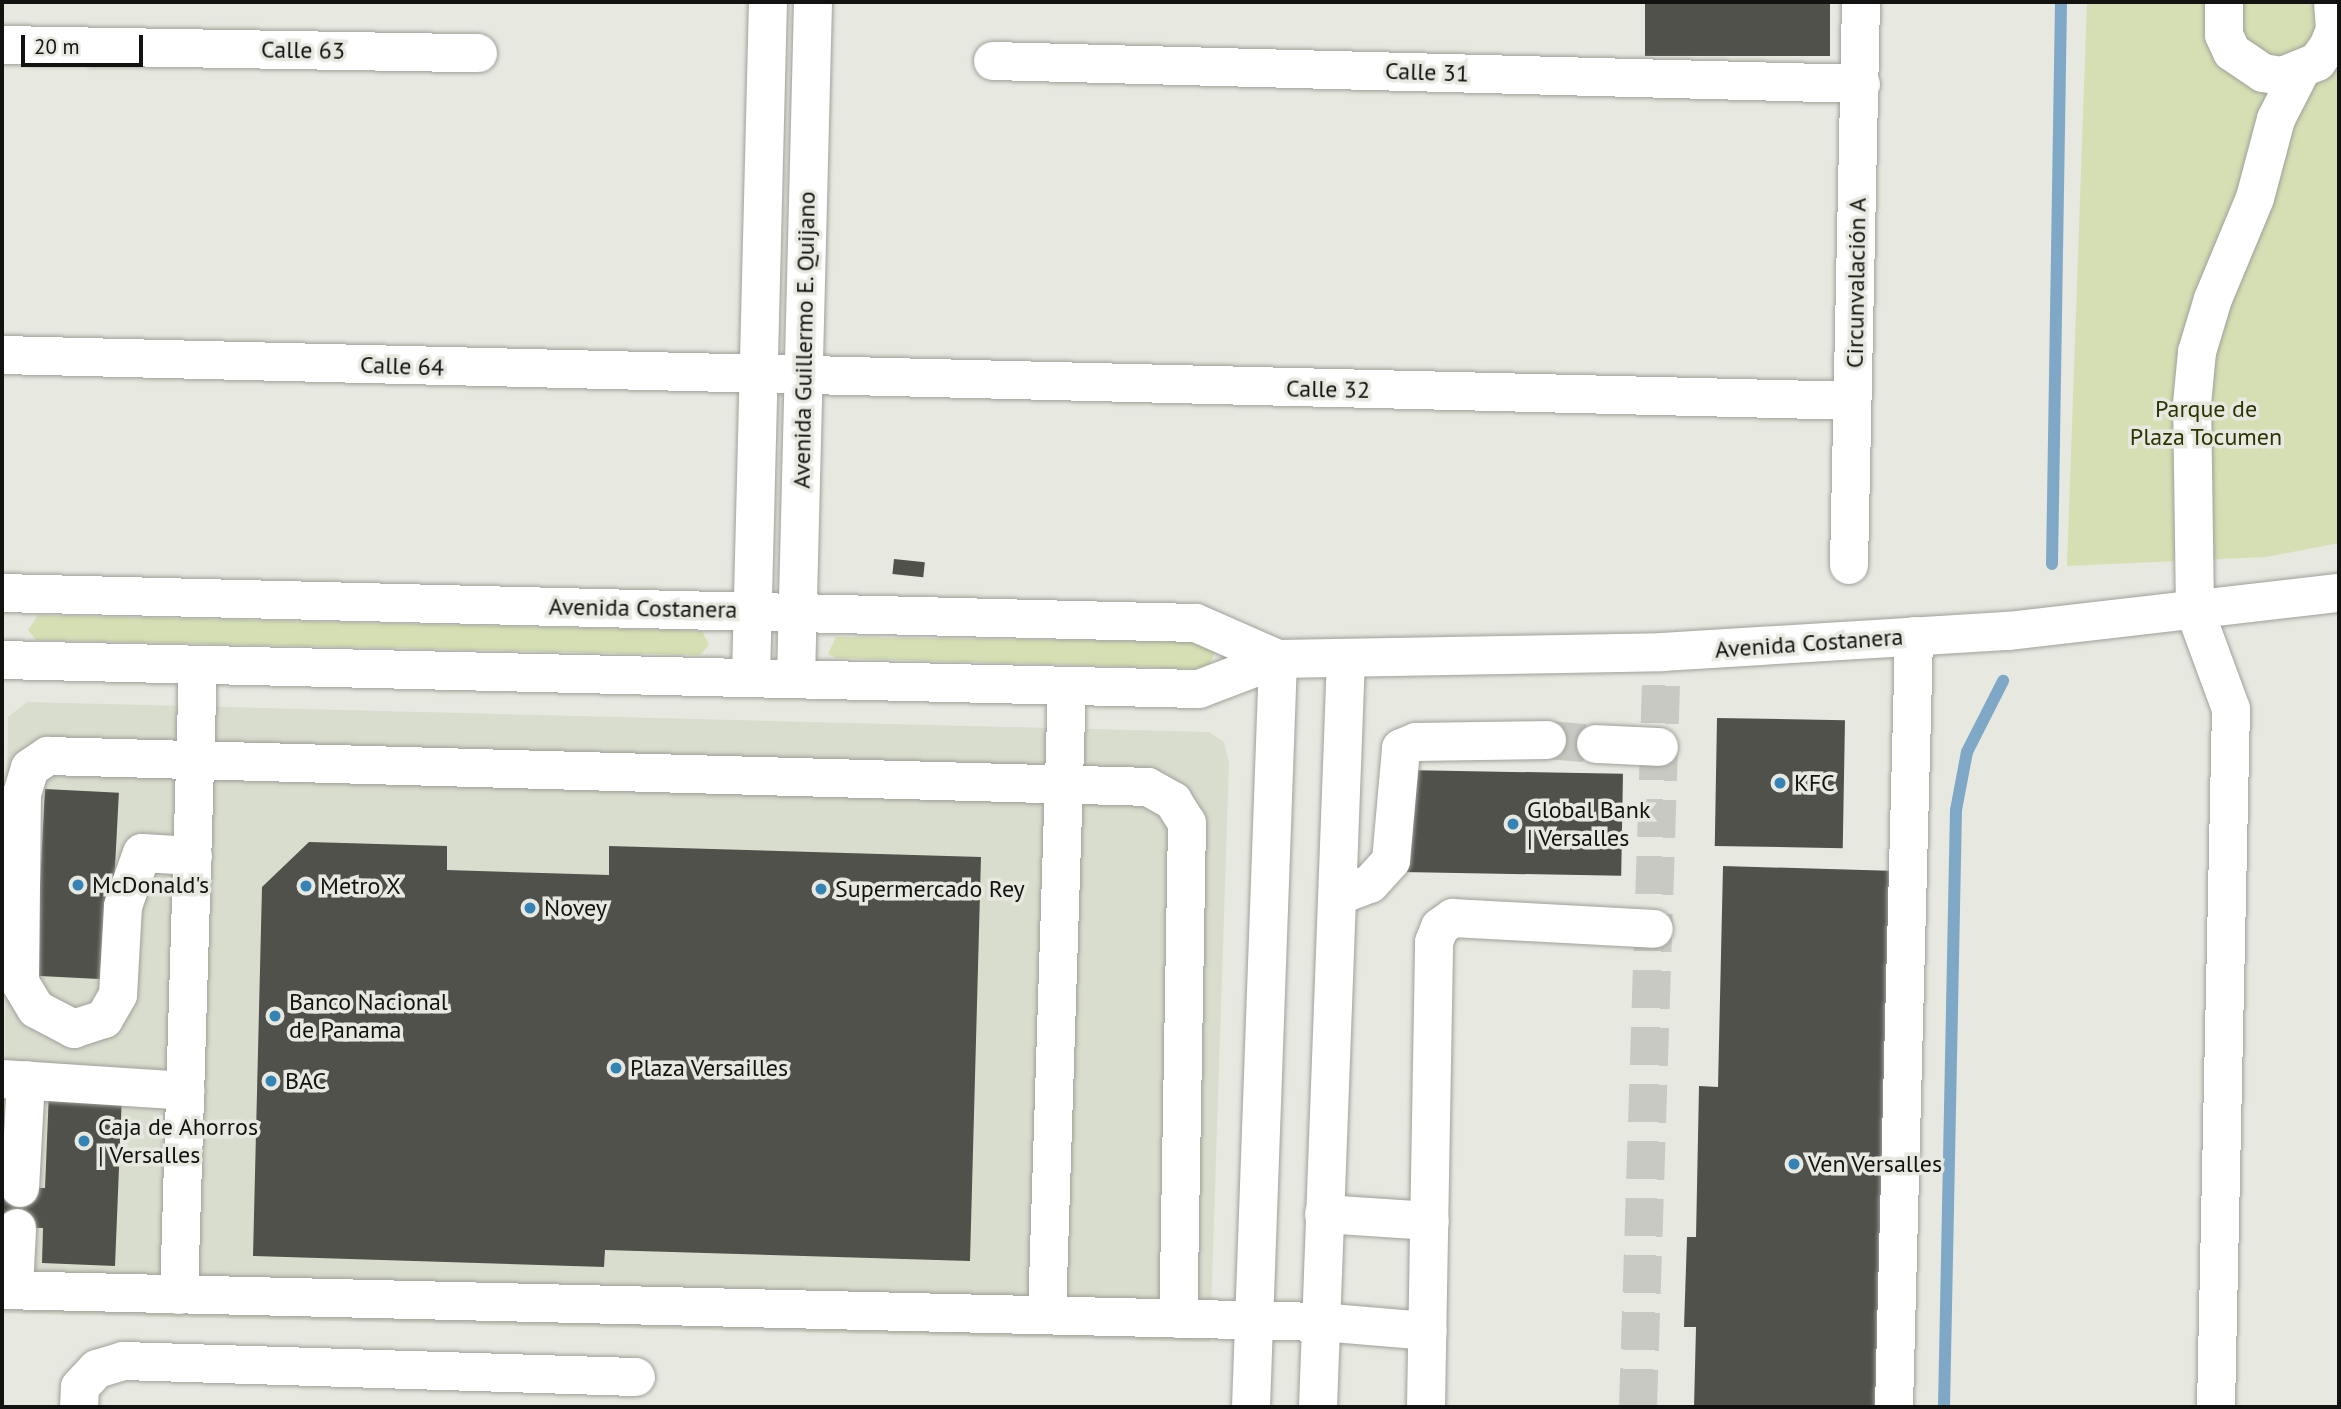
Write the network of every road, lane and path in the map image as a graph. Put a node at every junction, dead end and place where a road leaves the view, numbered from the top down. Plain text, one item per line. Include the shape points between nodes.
1 (768, 2) edge
2 (813, 2) edge
3 (1861, 2) edge
4 (2224, 2) edge
5 (2333, 2) edge
6 (2, 45) edge
7 (478, 53) dead end
8 (993, 61) dead end
9 (2282, 72) junction
10 (1861, 84) junction
11 (2, 355) edge
12 (759, 376) junction
13 (803, 377) junction
14 (1853, 401) junction
15 (1849, 565) dead end
16 (2, 593) edge
17 (2339, 593) edge
18 (753, 611) junction
19 (2195, 611) junction
20 (797, 612) junction
21 (1914, 636) junction
22 (1346, 659) junction
23 (2, 660) edge
24 (1278, 660) junction
25 (198, 665) junction
26 (751, 677) junction
27 (796, 679) junction
28 (1067, 687) junction
29 (1547, 740) tunnel mouth
30 (1596, 744) tunnel mouth
31 (1659, 747) dead end
32 (196, 758) junction
33 (1063, 784) junction
34 (193, 856) junction
35 (1338, 896) junction
36 (1654, 929) dead end
37 (14, 1079) edge
38 (186, 1091) junction
39 (20, 1188) dead end
40 (1324, 1214) junction
41 (1430, 1220) junction
42 (17, 1228) dead end
43 (8, 1290) edge
44 (179, 1295) junction
45 (1047, 1315) junction
46 (1178, 1319) junction
47 (1253, 1320) junction
48 (1320, 1322) junction
49 (1428, 1331) junction
50 (636, 1377) dead end
51 (79, 1407) edge
52 (1251, 1407) edge
53 (1318, 1407) edge
54 (1426, 1407) edge
55 (1894, 1407) edge
56 (2216, 1407) edge

1 - 12 street, Avenida Guillermo E. Quijano
2 - 13 street, Avenida Guillermo E. Quijano
3 - 10 street, Circunvalación A
4 - 9 street via 2224,35 2232,52
5 - 9 street via 2335,30 2328,47
6 - 7 street, Calle 63
8 - 10 street, Calle 31
9 - 19 street via 2276,119 2255,198 2197,352 2192,404
10 - 14 street, Circunvalación A
11 - 12 street, Calle 64
12 - 13 street, Calle 64
12 - 18 street, Avenida Guillermo E. Quijano
13 - 14 street, Calle 32
13 - 20 street, Avenida Guillermo E. Quijano
14 - 15 street, Circunvalación A
16 - 18 street, Avenida Costanera
17 - 19 street, Avenida Costanera
18 - 20 street, Avenida Costanera
18 - 26 street, Avenida Guillermo E. Quijano
19 - 21 street, Avenida Costanera
19 - 56 street via 2231,709
20 - 24 street, Avenida Costanera via 1196,624
20 - 27 street, Avenida Guillermo E. Quijano
21 - 22 street, Avenida Costanera via 1662,652
21 - 55 street
22 - 24 street, Avenida Costanera
22 - 35 street
23 - 25 street, Avenida Costanera
24 - 28 street, Avenida Costanera via 1199,688
24 - 47 street
25 - 26 street, Avenida Costanera
25 - 32 street
26 - 27 street, Avenida Costanera
27 - 28 street, Avenida Costanera
28 - 33 street
29 - 35 street via 1416,742 1401,748 1391,861 1370,884
30 - 31 street
32 - 33 street
32 - 34 street
32 - 34 street via 48,755 30,768 22,794 20,982 36,1009 74,1029 104,1019 118,995 123,906 142,853
33 - 45 street
33 - 46 street via 1148,786 1173,801 1188,822
34 - 38 street
35 - 40 street
36 - 41 street via 1453,918 1440,927
37 - 38 street
37 - 39 street
38 - 44 street
40 - 41 street
40 - 48 street
41 - 49 street
42 - 43 street
43 - 44 street
44 - 45 street
45 - 46 street
46 - 47 street
47 - 48 street
47 - 52 street
48 - 49 street
48 - 53 street
49 - 54 street
50 - 51 street via 123,1362 97,1369 80,1387

